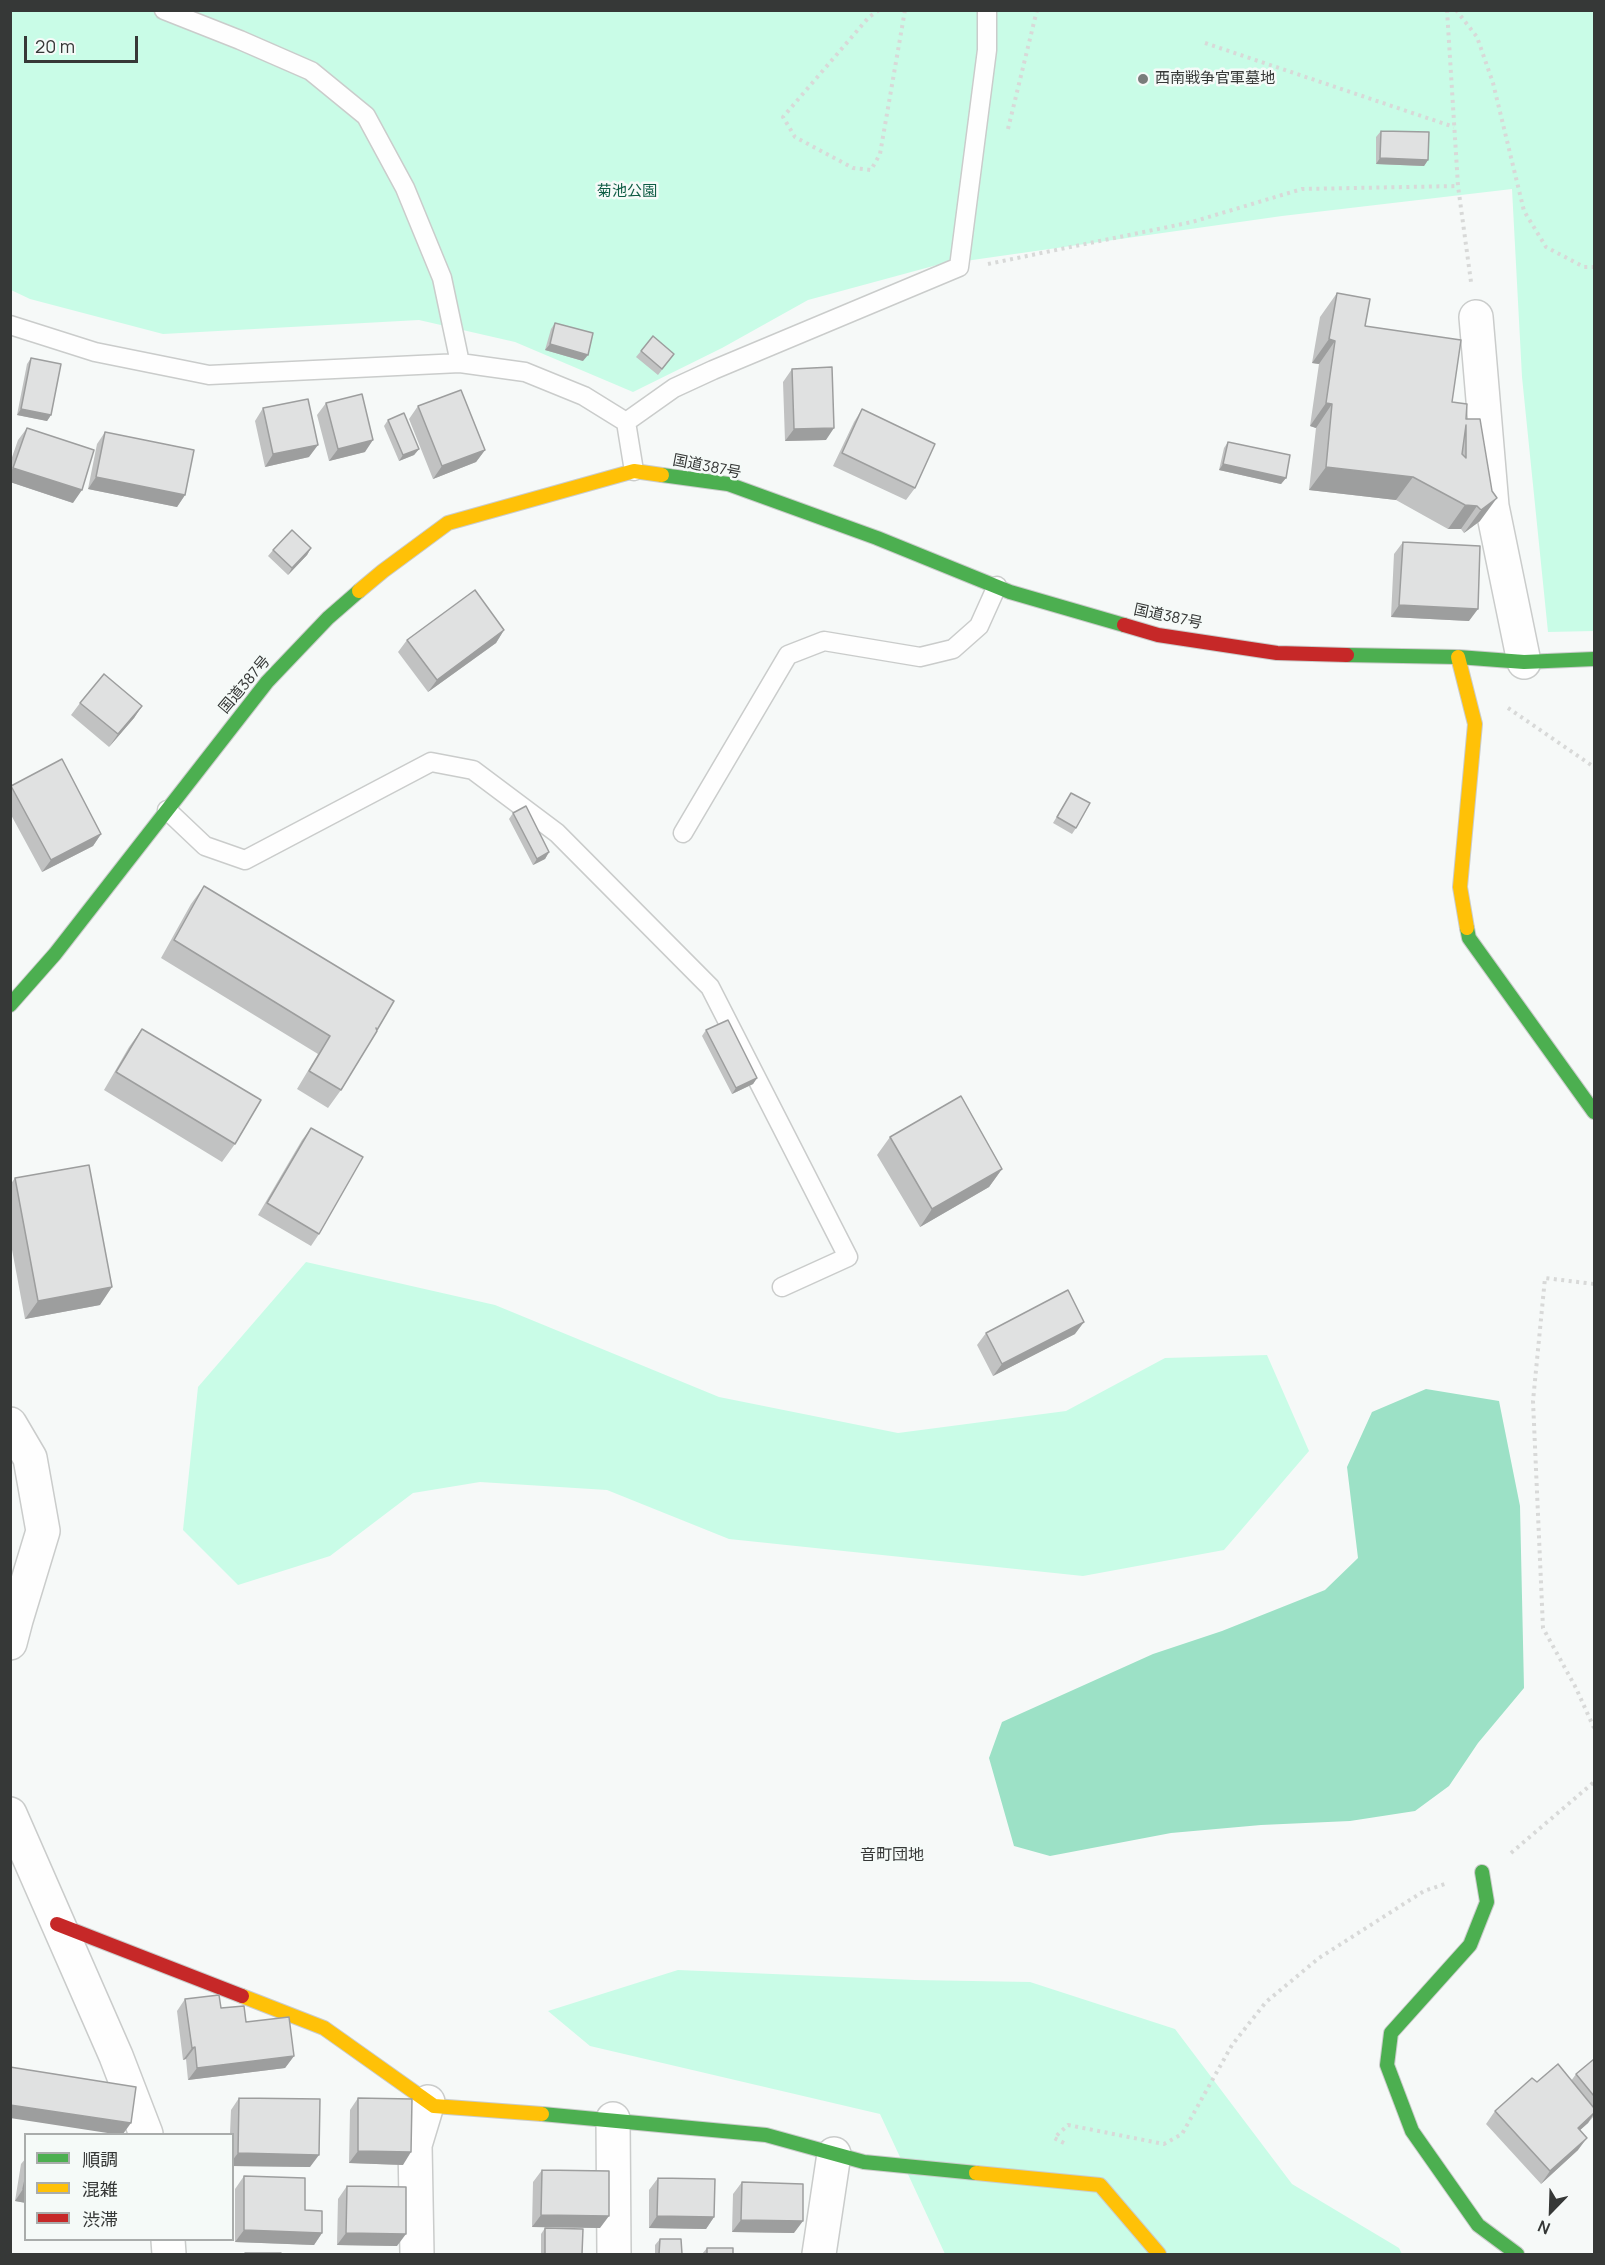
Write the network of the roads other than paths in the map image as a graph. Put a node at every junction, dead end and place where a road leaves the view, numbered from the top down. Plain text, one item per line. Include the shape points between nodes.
1 (164, 10) edge
2 (987, 10) edge
3 (1476, 316) road end
4 (10, 325) edge
5 (460, 363) junction
6 (627, 422) junction
7 (634, 471) junction
8 (997, 586) junction
9 (1458, 657) junction
10 (1594, 659) edge
11 (1524, 662) junction
12 (167, 810) junction
13 (683, 833) dead end
14 (10, 1005) edge
15 (1594, 1112) edge
16 (782, 1287) dead end
17 (10, 1424) edge
18 (10, 1643) edge
19 (10, 1814) edge
20 (1482, 1872) road end
21 (57, 1924) junction
22 (428, 2102) junction
23 (613, 2119) junction
24 (146, 2133) edge
25 (834, 2154) junction
26 (417, 2254) edge
27 (614, 2254) edge
28 (819, 2254) edge
29 (1159, 2254) edge
30 (1517, 2254) edge

1 - 5 lane via 311,71 366,116 405,188 442,278
2 - 6 lane via 987,50 959,267 674,388
3 - 11 street via 1492,506
4 - 5 lane via 95,352 209,375
5 - 6 lane via 525,372 584,396
6 - 7 lane
7 - 8 main road, 国道387号 via 728,484
7 - 12 main road, 国道387号 via 448,523 438,530 328,618 267,682
8 - 9 main road, 国道387号 via 1158,635 1277,652
8 - 13 lane via 979,626 952,649 920,657 824,641 788,655
9 - 11 main road, 国道387号
9 - 15 main road via 1475,724 1460,887 1468,938
10 - 11 main road, 国道387号
12 - 14 main road, 国道387号 via 55,954
12 - 16 lane via 206,846 245,860 431,762 473,770 557,833 710,987 848,1257
17 - 18 street via 30,1458 43,1531
19 - 21 street
20 - 30 main road via 1487,1902 1470,1946 1391,2033 1387,2065 1419,2141 1478,2225
21 - 22 main road via 324,2028
21 - 24 street
22 - 23 main road via 434,2106
22 - 26 street via 415,2145
23 - 25 main road via 766,2134
23 - 27 street
25 - 28 street
25 - 29 main road via 864,2162 1100,2185

